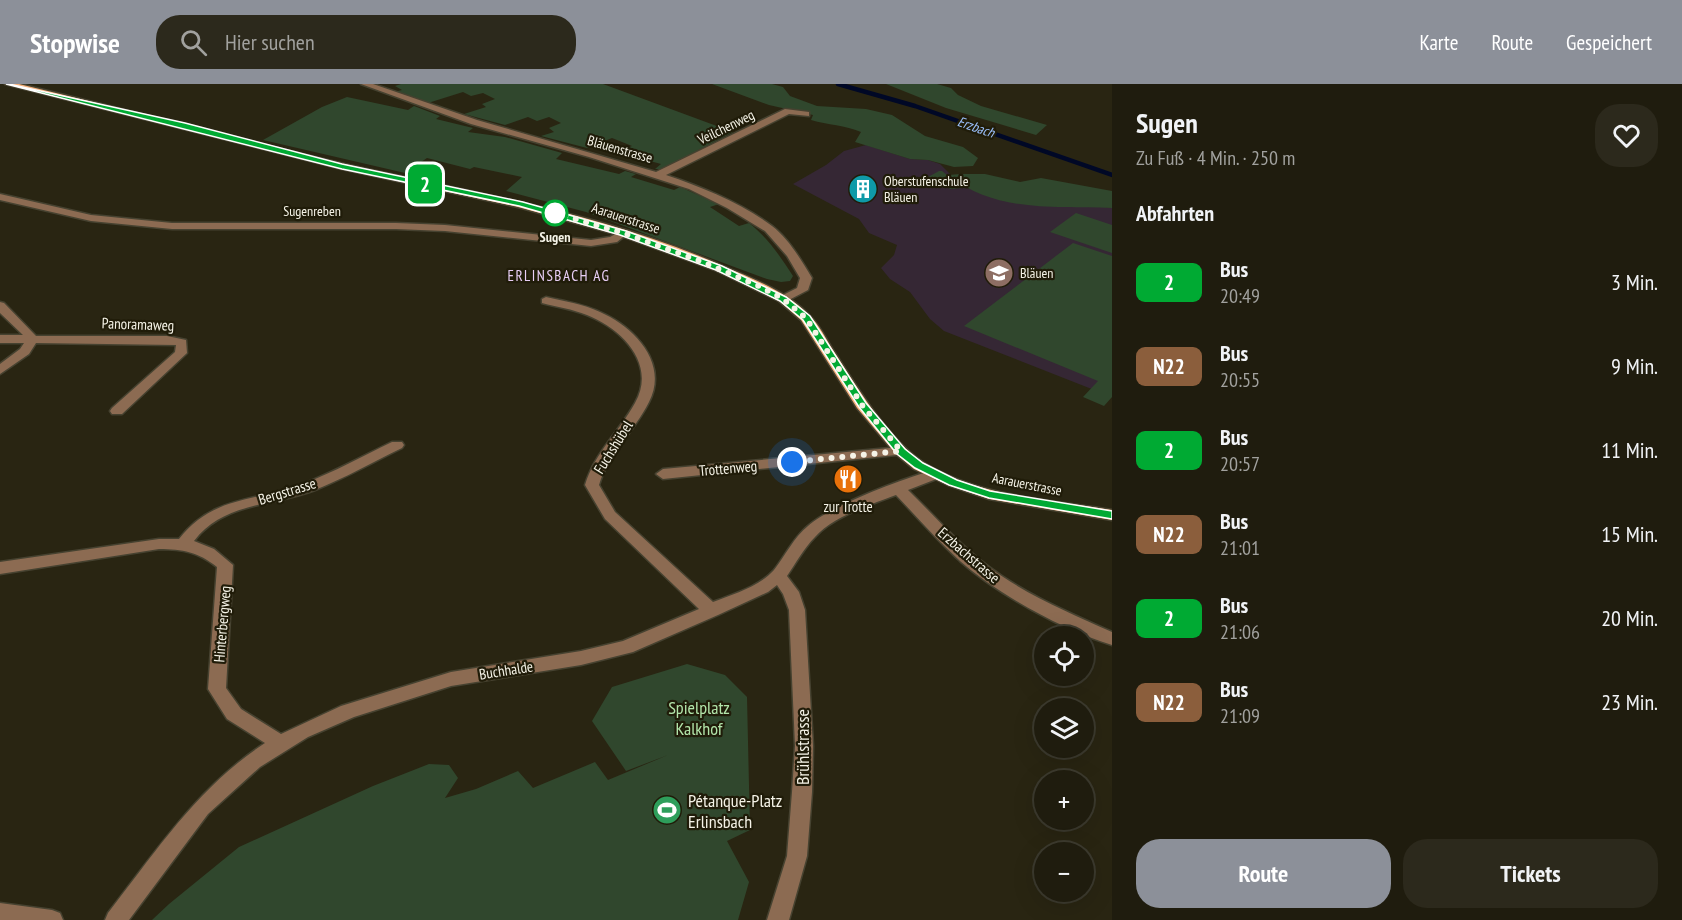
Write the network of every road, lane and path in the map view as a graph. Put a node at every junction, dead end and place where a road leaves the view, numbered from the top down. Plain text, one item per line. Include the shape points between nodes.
1 (9, 84) edge
2 (364, 84) edge
3 (806, 114) dead end
4 (659, 175) junction
5 (0, 197) edge
6 (623, 233) junction
7 (783, 299) junction
8 (546, 301) dead end
9 (0, 306) edge
10 (0, 339) edge
11 (31, 341) junction
12 (0, 370) edge
13 (117, 411) dead end
14 (397, 446) dead end
15 (901, 451) junction
16 (663, 474) dead end
17 (934, 474) junction
18 (899, 490) junction
19 (1112, 515) edge
20 (184, 543) junction
21 (0, 568) edge
22 (778, 576) junction
23 (712, 611) junction
24 (1112, 639) edge
25 (280, 743) junction
26 (0, 913) edge
27 (52, 920) edge
28 (116, 920) edge
29 (778, 920) edge

1 - 6 main road, Aarauerstrasse via 342,166 520,204
2 - 4 street, Bläuenstrasse via 474,122
3 - 4 street, Veilchenweg via 788,111
4 - 7 street, Bläuenstrasse via 731,206 769,229 792,254 806,278 802,290
5 - 6 street, Sugenreben via 91,218 171,226 396,226 591,243 613,240
6 - 7 main road, Aarauerstrasse via 719,268
7 - 15 main road, Aarauerstrasse via 806,318 862,405
8 - 23 street, Fuchshübel via 602,317 631,338 644,356 650,378 648,390 597,468 592,485 610,515
9 - 11 street
10 - 11 street
11 - 12 street via 25,351
11 - 13 street, Panoramaweg via 182,343 181,353
14 - 20 street, Bergstrasse via 308,487 224,508 205,517
15 - 16 street, Trottenweg
15 - 17 main road, Aarauerstrasse
17 - 18 street, Buchhalde
17 - 19 main road, Aarauerstrasse via 989,494
18 - 22 street, Buchhalde via 861,502 820,523
18 - 24 street, Erzbachstrasse via 967,558 1000,584
20 - 21 street, Hinterbergweg
20 - 25 street, Hinterbergweg via 205,548 225,565 217,689 234,714
22 - 23 street, Buchhalde via 762,588
22 - 29 street, Brühlstrasse via 791,592 797,610 804,746 796,856
23 - 25 street, Buchhalde via 649,639 604,653 451,679 348,711
25 - 28 street, Buchhalde via 201,808
26 - 27 street

